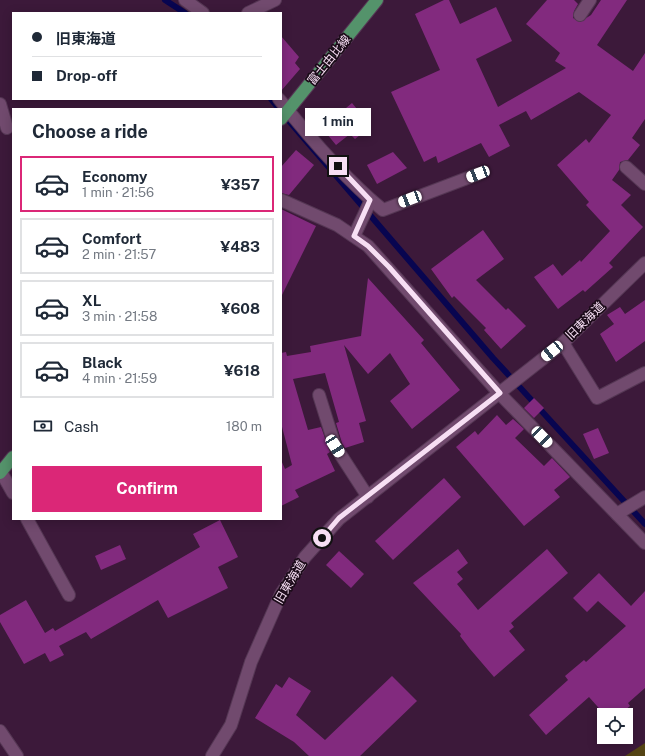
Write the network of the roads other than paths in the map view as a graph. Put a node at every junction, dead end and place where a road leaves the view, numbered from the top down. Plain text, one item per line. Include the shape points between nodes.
1 (185, 0) edge
2 (275, 0) edge
3 (378, 0) edge
4 (590, 0) edge
5 (202, 12) edge
6 (250, 12) edge
7 (580, 15) dead end
8 (0, 104) edge
9 (284, 115) edge
10 (7, 128) edge
11 (626, 167) dead end
12 (478, 174) dead end
13 (645, 184) edge
14 (282, 200) edge
15 (370, 200) junction
16 (357, 230) junction
17 (645, 263) edge
18 (563, 342) junction
19 (645, 373) edge
20 (502, 391) junction
21 (319, 395) dead end
22 (12, 458) edge
23 (1, 473) edge
24 (12, 491) edge
25 (368, 497) junction
26 (645, 497) edge
27 (617, 514) junction
28 (28, 520) edge
29 (645, 543) edge
30 (69, 595) dead end
31 (0, 731) edge
32 (17, 756) edge
33 (212, 756) edge

1 - 5 street
2 - 6 street
3 - 9 main road, 富士由比線
4 - 7 street
8 - 10 street
9 - 15 street
11 - 13 street
12 - 15 street via 383,210
14 - 16 street via 337,225
15 - 16 street
16 - 20 street via 368,246
17 - 18 street, 旧東海道
18 - 19 street via 597,398
18 - 20 street, 旧東海道
20 - 25 street, 旧東海道
20 - 27 street
21 - 25 street via 335,446
22 - 23 main road
23 - 24 street
25 - 33 street, 旧東海道 via 339,518 305,557 281,594 251,662 231,725
26 - 27 street
27 - 29 street
28 - 30 street
31 - 32 street

